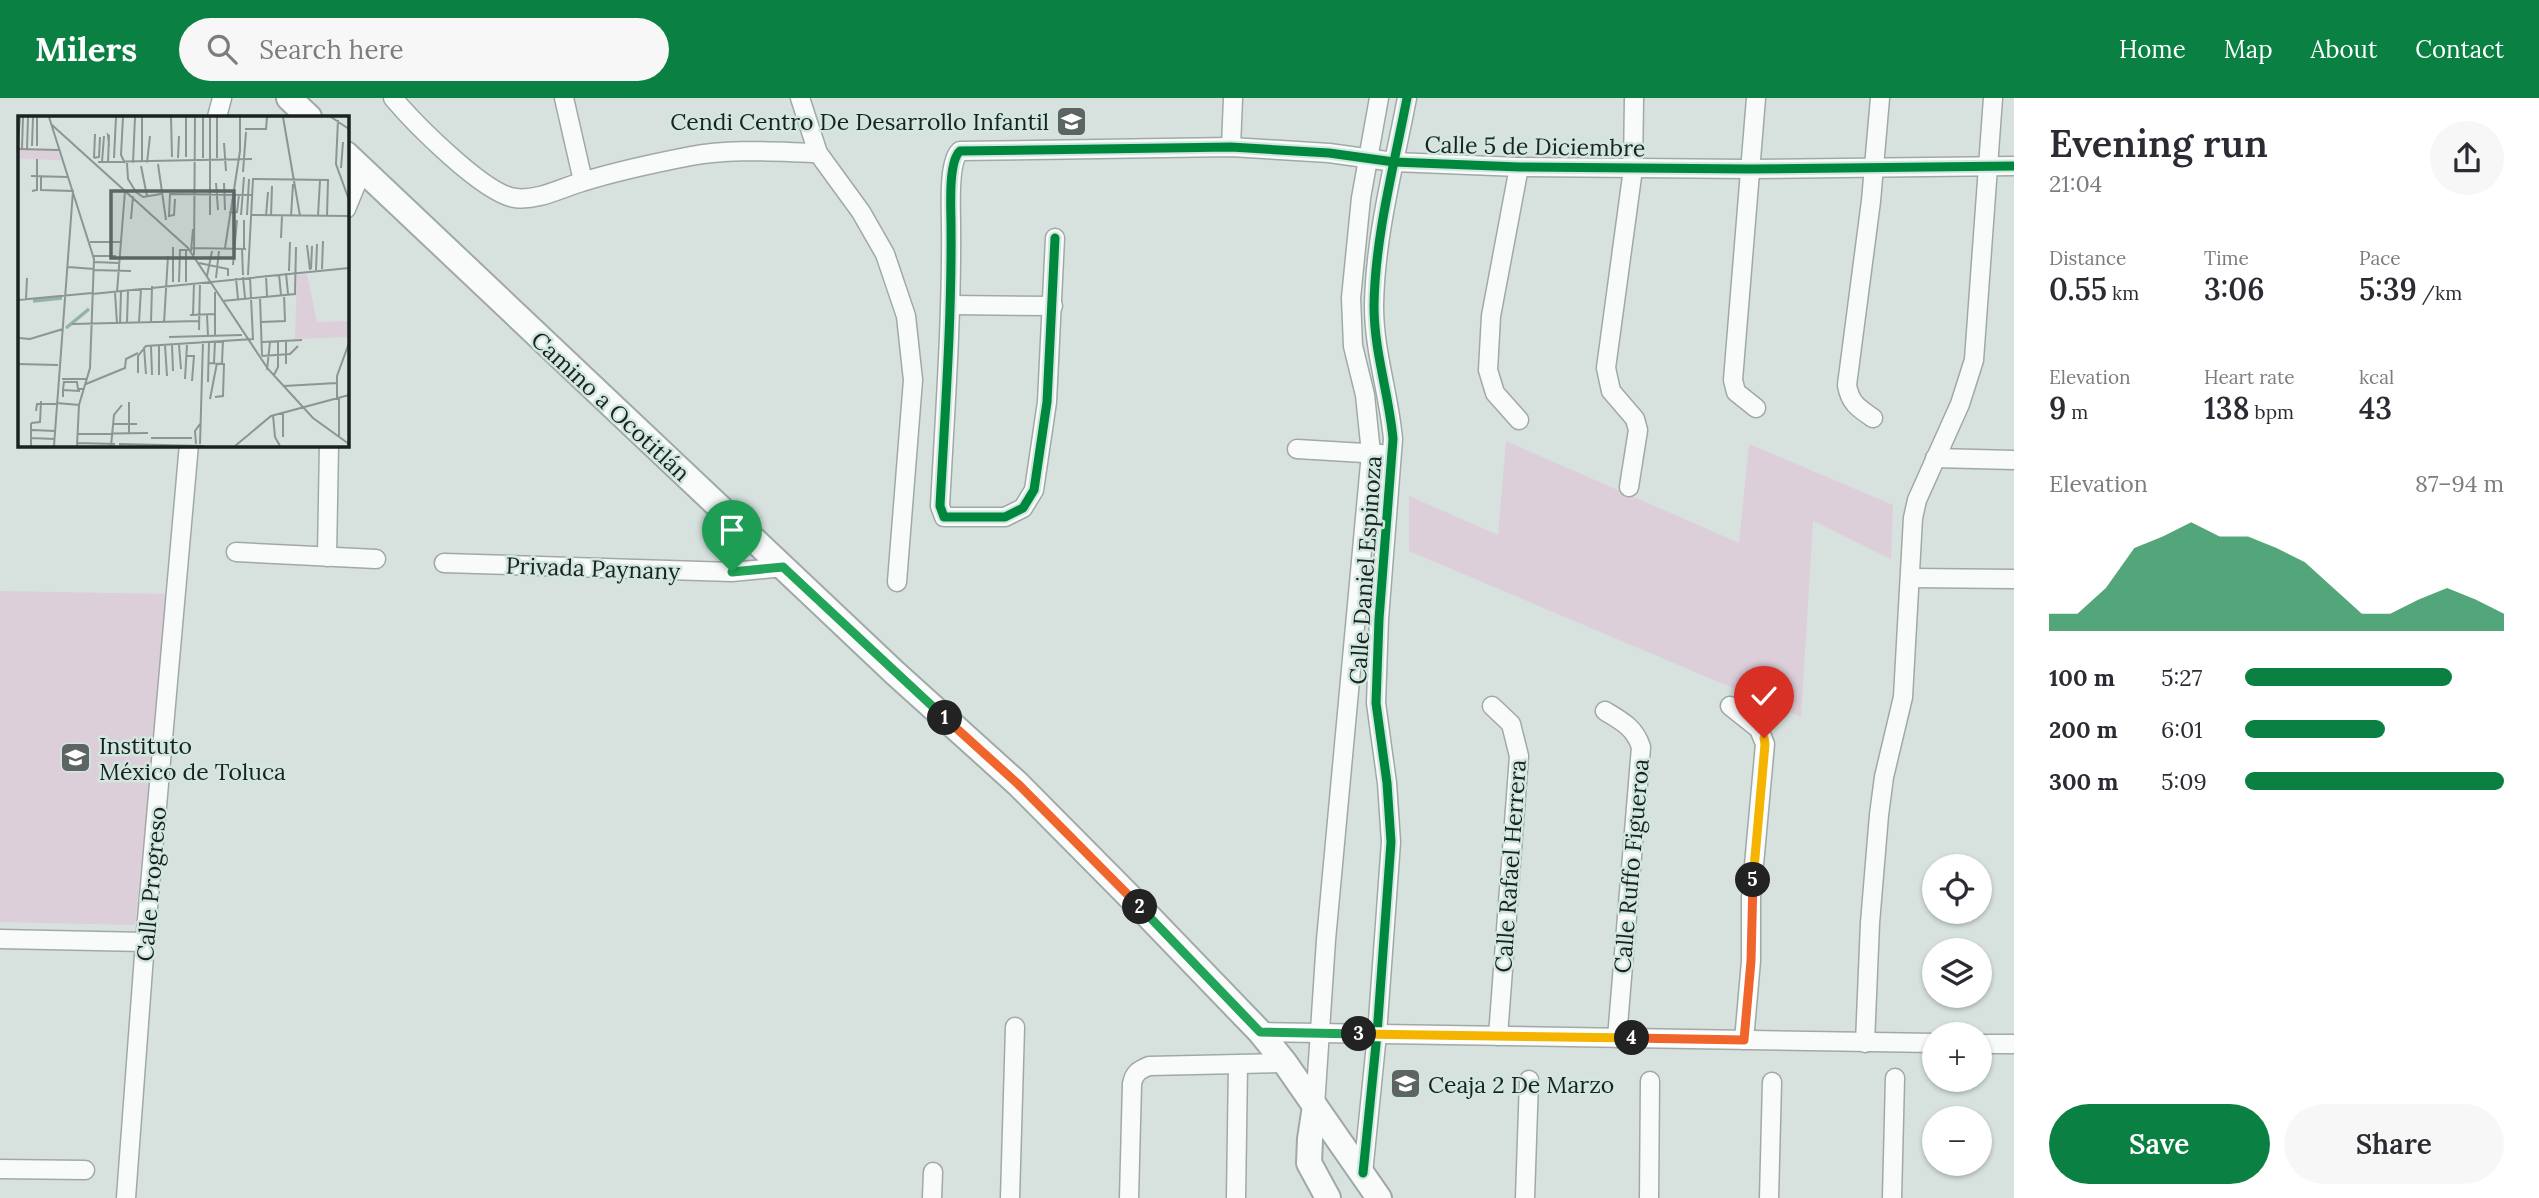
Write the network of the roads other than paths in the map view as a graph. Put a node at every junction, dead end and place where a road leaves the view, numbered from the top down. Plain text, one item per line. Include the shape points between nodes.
1 (222, 98) edge
2 (289, 98) edge
3 (393, 98) edge
4 (564, 98) edge
5 (800, 98) edge
6 (1233, 98) edge
7 (1379, 98) edge
8 (1407, 98) edge
9 (1634, 98) edge
10 (1756, 98) edge
11 (1880, 98) edge
12 (1993, 98) edge
13 (217, 116) edge
14 (308, 116) edge
15 (1231, 147) junction
16 (818, 153) junction
17 (1367, 159) junction
18 (354, 162) edge
19 (1394, 162) junction
20 (1989, 166) junction
21 (2014, 166) edge
22 (1519, 167) junction
23 (1874, 167) junction
24 (1633, 169) junction
25 (1749, 169) junction
26 (583, 181) junction
27 (348, 197) edge
28 (1055, 239) dead end
29 (951, 305) junction
30 (1053, 306) junction
31 (1756, 408) dead end
32 (1873, 418) dead end
33 (1519, 420) dead end
34 (189, 446) edge
35 (329, 446) edge
36 (1297, 449) dead end
37 (1371, 453) junction
38 (1393, 454) junction
39 (1935, 458) junction
40 (2014, 460) edge
41 (1629, 486) dead end
42 (236, 552) dead end
43 (327, 557) junction
44 (376, 559) dead end
45 (444, 562) dead end
46 (783, 567) junction
47 (1911, 578) junction
48 (2014, 579) edge
49 (897, 582) dead end
50 (1492, 706) dead end
51 (1730, 706) dead end
52 (1605, 711) dead end
53 (0, 939) edge
54 (145, 942) junction
55 (1015, 1027) dead end
56 (1260, 1032) junction
57 (1320, 1033) junction
58 (1377, 1034) junction
59 (1498, 1036) junction
60 (1617, 1038) junction
61 (1744, 1040) junction
62 (1865, 1043) junction
63 (1922, 1044) edge
64 (1992, 1044) edge
65 (2014, 1044) edge
66 (1285, 1063) junction
67 (1238, 1065) junction
68 (1895, 1078) dead end
69 (1529, 1080) dead end
70 (1650, 1081) dead end
71 (1772, 1082) dead end
72 (1315, 1106) junction
73 (0, 1169) edge
74 (85, 1170) dead end
75 (933, 1172) dead end
76 (1363, 1174) junction
77 (125, 1198) edge
78 (933, 1198) edge
79 (1010, 1198) edge
80 (1129, 1198) edge
81 (1236, 1198) edge
82 (1328, 1198) edge
83 (1379, 1198) edge
84 (1525, 1198) edge
85 (1649, 1198) edge
86 (1769, 1198) edge
87 (1892, 1198) edge

1 - 13 street
2 - 14 main road
3 - 26 street via 461,164 506,196 537,197
4 - 26 street
5 - 16 street
6 - 15 street
7 - 17 street, Calle Daniel Espinoza
8 - 19 street, Calle Daniel Espinoza
9 - 24 street
10 - 25 street
11 - 23 street
12 - 20 street
15 - 17 street, Calle 5 de Diciembre
15 - 29 street, Calle 5 de Diciembre via 960,151 954,161
16 - 26 street via 713,152
16 - 49 street via 886,254 906,316 914,380
17 - 19 street, Calle 5 de Diciembre
17 - 37 street, Calle Daniel Espinoza via 1355,239 1351,318
18 - 27 street
18 - 46 main road, Camino a Ocotitlán
19 - 22 street, Calle 5 de Diciembre
19 - 38 street, Calle Daniel Espinoza via 1374,306
20 - 21 street, Calle 5 de Diciembre
20 - 23 street, Calle 5 de Diciembre
20 - 39 street via 1974,360
22 - 24 street, Calle 5 de Diciembre
22 - 33 street via 1492,316 1488,370 1495,393
23 - 25 street, Calle 5 de Diciembre
23 - 32 street via 1847,385 1854,406
24 - 25 street, Calle 5 de Diciembre
24 - 41 street via 1606,368 1611,391 1635,419 1638,430
25 - 31 street via 1733,380 1737,392
28 - 30 street
29 - 30 street
29 - 30 street via 941,494 942,516 948,519 1005,517 1023,508 1034,490 1047,402
34 - 54 street, Calle Progreso
35 - 43 street
36 - 37 street
37 - 38 street
37 - 57 street, Calle Daniel Espinoza
38 - 58 street, Calle Daniel Espinoza via 1376,703 1391,842
39 - 40 street
39 - 47 street via 1913,518
42 - 43 street
43 - 44 street
45 - 46 street, Privada Paynany via 732,572
46 - 56 main road, Camino a Ocotitlán via 1018,784
47 - 48 street
47 - 62 street via 1903,697 1879,815
50 - 59 street, Calle Rafael Herrera via 1511,724 1520,756
51 - 61 street via 1759,729 1765,744
52 - 60 street, Calle Ruffo Figueroa via 1630,726 1641,747
53 - 54 street
54 - 77 street, Calle Progreso
55 - 79 street
56 - 57 street
56 - 66 main road, Camino a Ocotitlán
57 - 58 street
57 - 72 street, Calle Daniel Espinoza
58 - 59 street
58 - 76 street, Calle Daniel Espinoza
59 - 60 street
60 - 61 street
61 - 62 street
62 - 63 street
64 - 65 street
66 - 67 street
66 - 72 main road, Camino a Ocotitlán
67 - 80 street via 1149,1066 1133,1076
67 - 81 street
68 - 87 street
69 - 84 street
70 - 85 street
71 - 86 street
72 - 76 main road, Camino a Ocotitlán
72 - 82 main road via 1309,1163
73 - 74 street
75 - 78 street
76 - 83 main road, Camino a Ocotitlán

